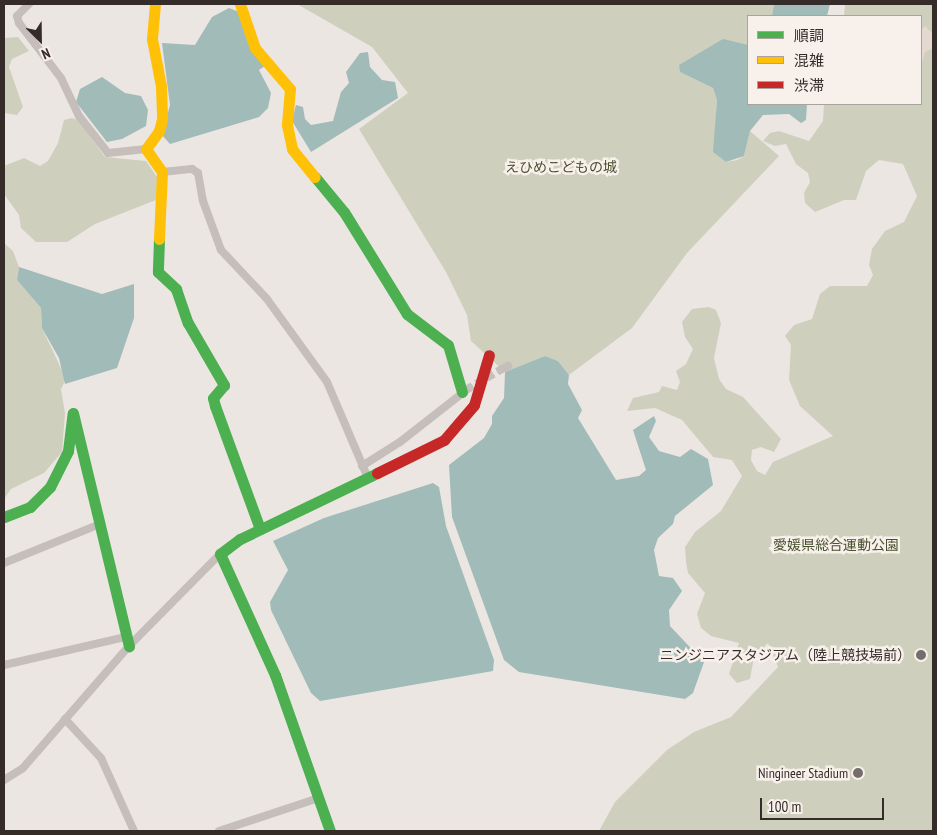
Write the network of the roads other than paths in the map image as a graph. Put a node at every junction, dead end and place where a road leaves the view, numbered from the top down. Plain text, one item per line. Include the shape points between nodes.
1 (29, 4) edge
2 (156, 4) edge
3 (240, 4) edge
4 (146, 149) junction
5 (162, 172) junction
6 (489, 355) dead end
7 (464, 391) joint
8 (362, 466) junction
9 (368, 478) junction
10 (4, 517) edge
11 (100, 524) junction
12 (260, 529) junction
13 (220, 554) junction
14 (4, 563) edge
15 (127, 641) junction
16 (4, 665) edge
17 (65, 719) junction
18 (4, 780) edge
19 (319, 798) junction
20 (134, 831) edge
21 (219, 831) edge
22 (330, 831) edge

1 - 4 street via 17,16 19,23 61,78 76,112 108,153
2 - 4 street via 152,39 163,104 159,132
3 - 7 street via 255,48 290,89 287,125 292,149 344,212 407,314 448,344
4 - 5 street
5 - 8 street via 192,169 198,173 202,201 221,250 267,299 327,382
5 - 12 street via 158,272 176,289 188,323 224,385 214,398 214,406
6 - 9 street via 474,405 460,426 422,454
7 - 8 street via 400,442
8 - 9 street
9 - 12 street
10 - 11 street via 30,507 50,486 68,451 73,413
11 - 14 street
11 - 15 street
12 - 13 street
13 - 15 street
13 - 19 street via 275,675
15 - 16 street
15 - 17 street
17 - 18 street via 23,768
17 - 20 street via 101,758
19 - 21 street
19 - 22 street

